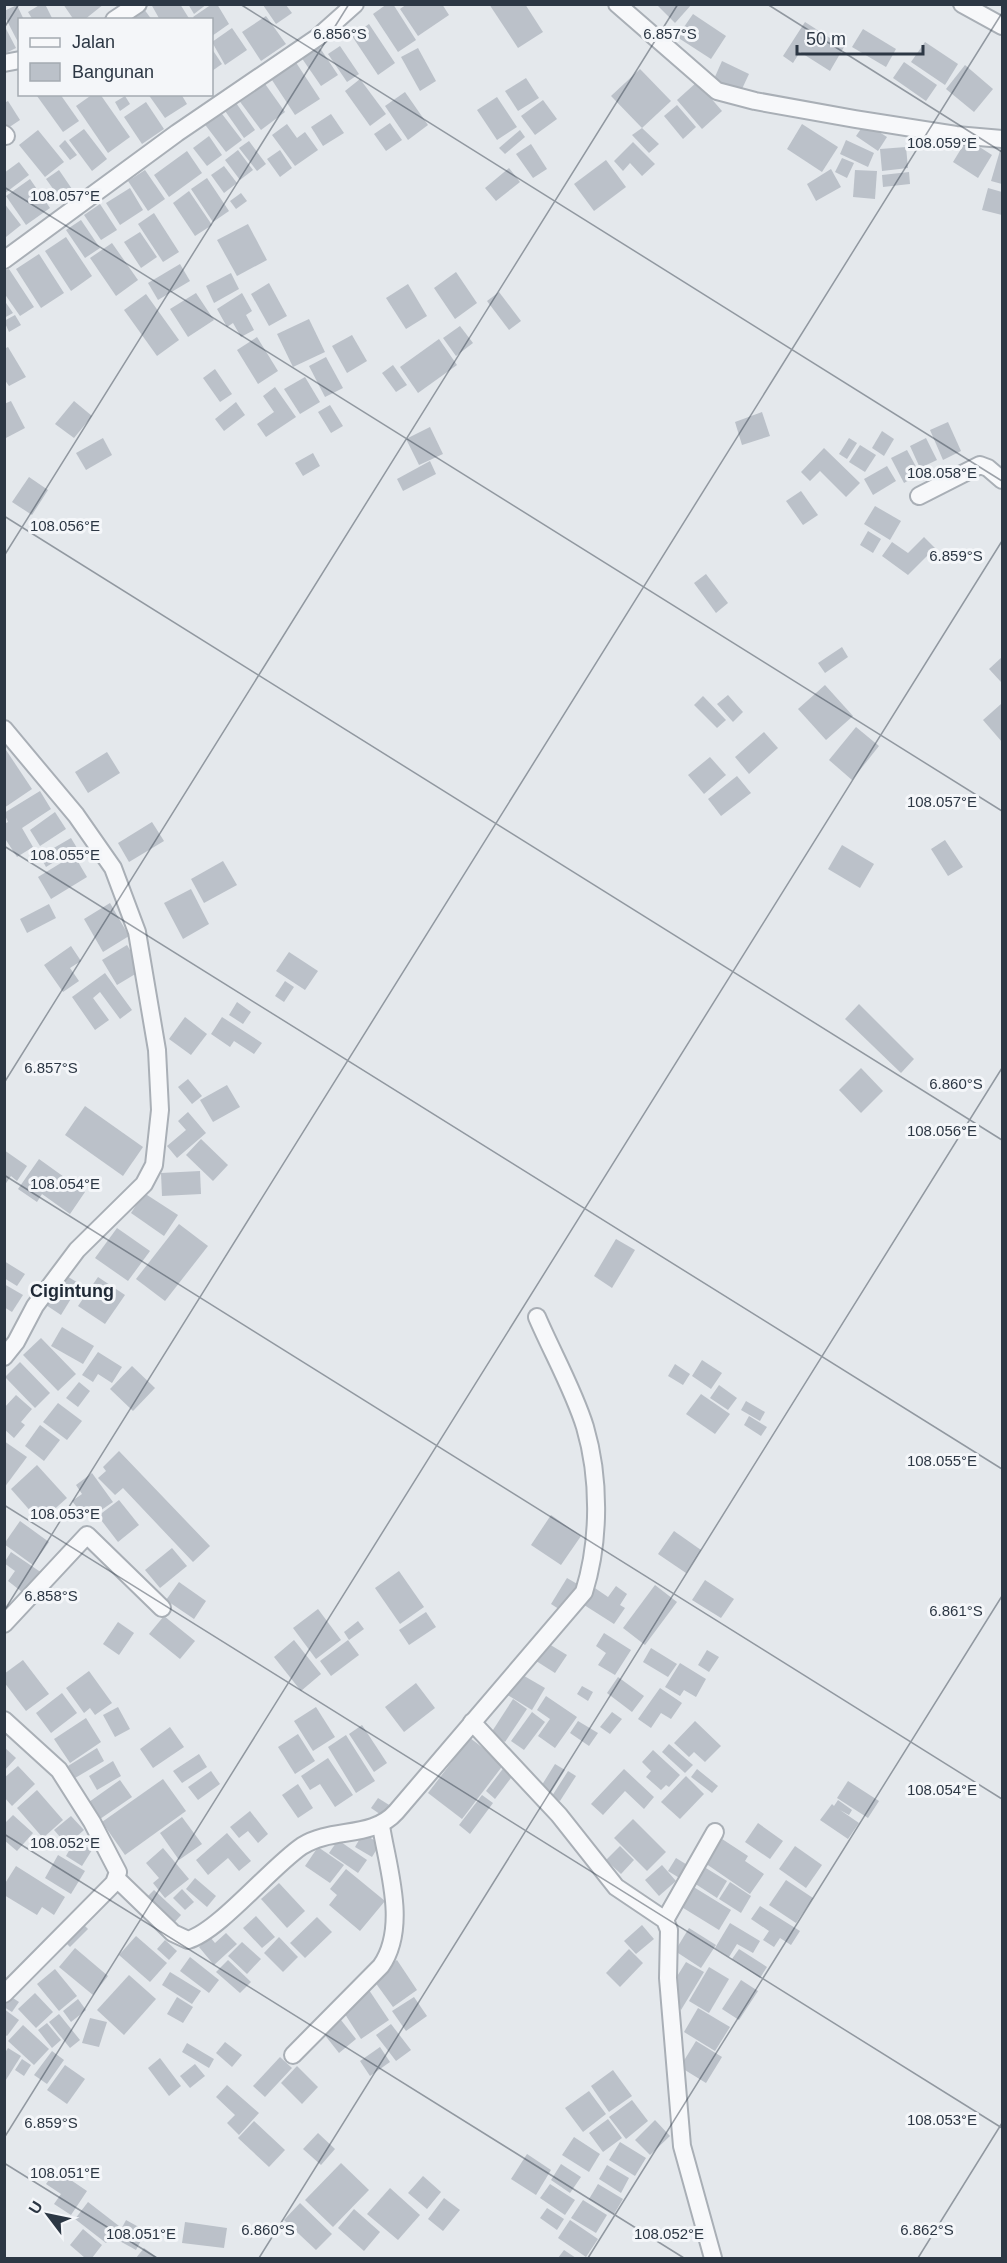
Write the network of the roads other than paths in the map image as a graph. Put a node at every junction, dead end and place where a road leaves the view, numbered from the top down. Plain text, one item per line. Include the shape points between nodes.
1 (138, 4) edge
2 (355, 4) edge
3 (616, 4) edge
4 (962, 4) edge
5 (117, 18) edge
6 (1002, 26) edge
7 (1002, 139) edge
8 (4, 260) edge
9 (1002, 480) edge
10 (919, 496) dead end
11 (4, 729) edge
12 (537, 1317) dead end
13 (4, 1357) edge
14 (162, 1608) dead end
15 (4, 1624) edge
16 (4, 1720) edge
17 (471, 1722) junction
18 (381, 1826) junction
19 (715, 1832) dead end
20 (117, 1879) junction
21 (664, 1920) junction
22 (4, 1994) edge
23 (293, 2055) dead end
24 (713, 2259) edge

1 - 5 street
2 - 8 street via 318,37 177,133
3 - 7 street via 717,91 855,119
4 - 6 street
9 - 10 street via 980,465
11 - 13 street via 76,814 113,868 137,932 157,1050 160,1110 154,1166 144,1184 77,1250 35,1306
12 - 17 street via 585,1427 596,1491 589,1575 584,1592
14 - 15 street via 87,1535
16 - 20 street via 59,1770 107,1849 117,1868
17 - 18 street
17 - 21 street via 559,1815 616,1887
18 - 20 street via 334,1834 303,1846 188,1940 173,1933
18 - 23 street via 395,1910 390,1953
19 - 21 street
20 - 22 street
21 - 24 street via 669,1930 668,1978 682,2146

